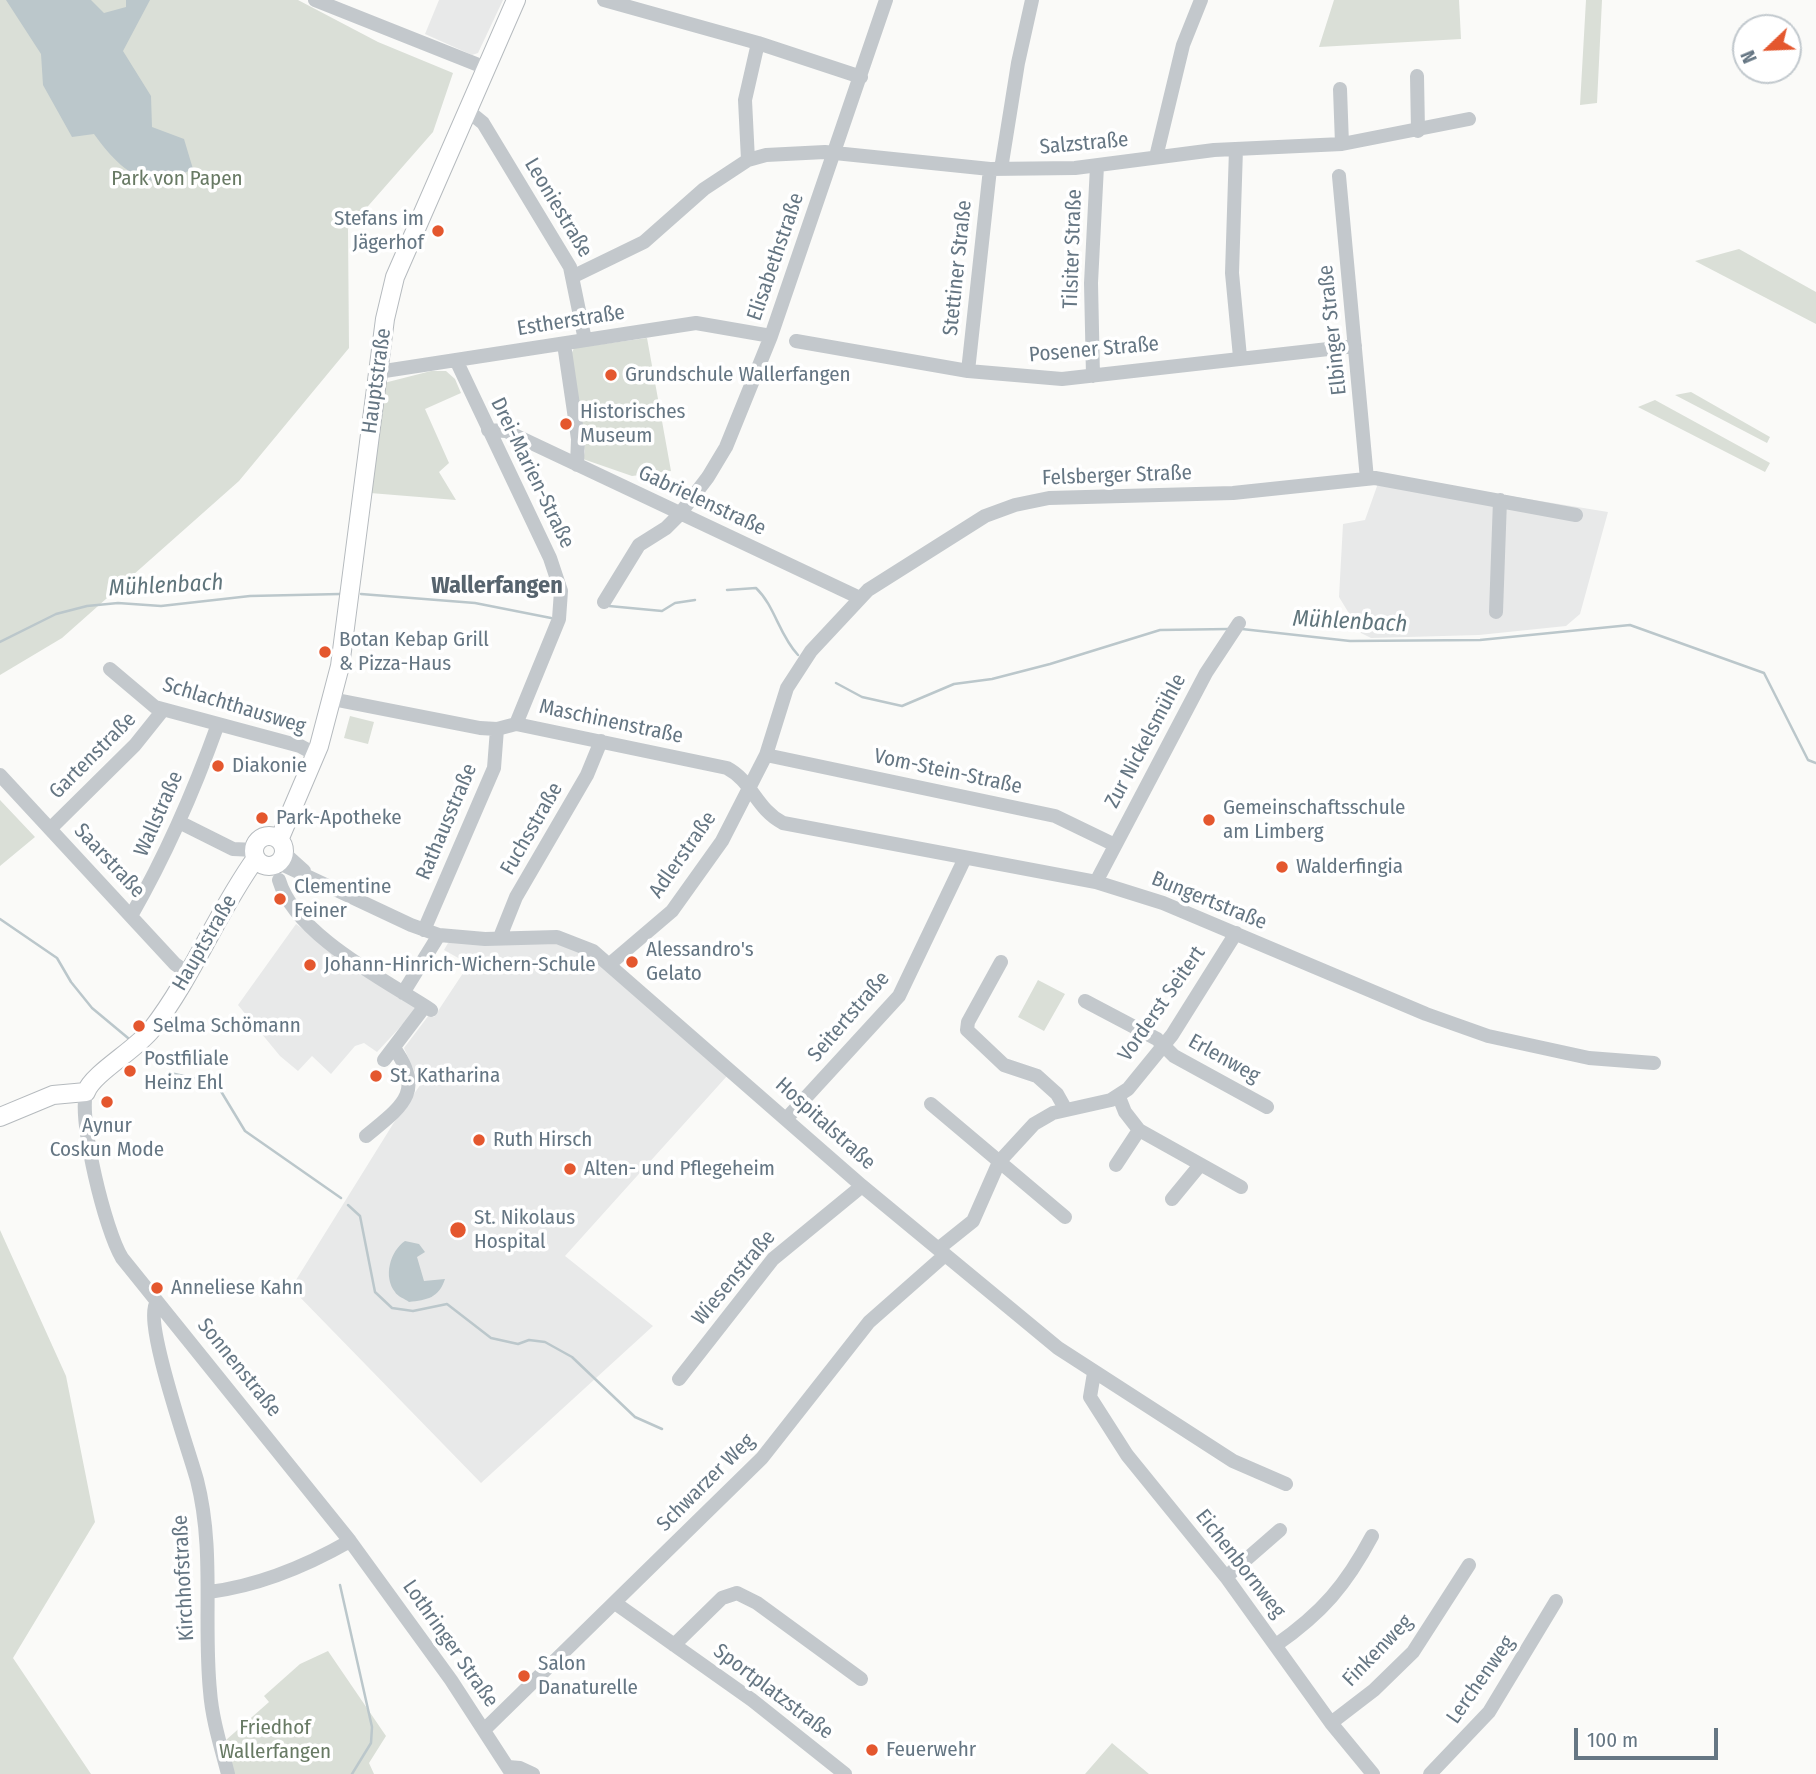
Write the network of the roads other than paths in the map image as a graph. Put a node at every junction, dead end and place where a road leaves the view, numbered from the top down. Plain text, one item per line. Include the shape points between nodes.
1 (315, 0) edge
2 (516, 0) edge
3 (604, 0) edge
4 (887, 0) edge
5 (1032, 0) edge
6 (1201, 0) edge
7 (758, 43) junction
8 (486, 68) junction
9 (1417, 76) dead end
10 (861, 77) junction
11 (1340, 89) dead end
12 (467, 110) junction
13 (1469, 119) dead end
14 (1418, 131) junction
15 (1339, 144) junction
16 (1236, 149) junction
17 (835, 152) junction
18 (1156, 157) junction
19 (748, 160) junction
20 (1097, 166) junction
21 (995, 169) junction
22 (1339, 176) dead end
23 (574, 276) junction
24 (771, 336) junction
25 (585, 340) junction
26 (796, 341) dead end
27 (564, 344) junction
28 (1355, 346) junction
29 (1240, 357) junction
30 (456, 360) junction
31 (968, 371) junction
32 (378, 372) junction
33 (1093, 376) junction
34 (488, 430) junction
35 (577, 465) junction
36 (1367, 479) junction
37 (1500, 500) junction
38 (679, 514) junction
39 (1576, 515) dead end
40 (860, 598) junction
41 (604, 602) dead end
42 (1496, 612) dead end
43 (1235, 629) dead end
44 (110, 669) dead end
45 (332, 699) junction
46 (163, 710) junction
47 (218, 724) junction
48 (516, 724) junction
49 (497, 729) junction
50 (601, 741) junction
51 (316, 754) junction
52 (766, 755) junction
53 (0, 775) edge
54 (750, 790) junction
55 (179, 822) junction
56 (50, 829) junction
57 (1115, 845) junction
58 (271, 856) junction
59 (965, 858) junction
60 (1096, 882) junction
61 (131, 916) junction
62 (424, 930) junction
63 (1236, 933) junction
64 (439, 935) junction
65 (500, 937) junction
66 (1001, 962) dead end
67 (611, 963) junction
68 (188, 973) junction
69 (403, 993) junction
70 (1085, 1001) dead end
71 (1162, 1046) junction
72 (394, 1048) junction
73 (384, 1060) dead end
74 (1654, 1063) dead end
75 (86, 1092) junction
76 (1119, 1097) junction
77 (931, 1104) dead end
78 (1267, 1107) dead end
79 (1066, 1110) junction
80 (0, 1118) edge
81 (787, 1118) junction
82 (1139, 1130) junction
83 (366, 1136) dead end
84 (999, 1162) junction
85 (1116, 1165) dead end
86 (1200, 1165) junction
87 (862, 1186) junction
88 (1241, 1187) dead end
89 (1172, 1199) dead end
90 (1065, 1217) dead end
91 (942, 1252) junction
92 (157, 1302) junction
93 (1094, 1373) junction
94 (679, 1379) dead end
95 (1286, 1485) dead end
96 (1280, 1530) dead end
97 (1372, 1536) dead end
98 (350, 1542) junction
99 (1469, 1565) dead end
100 (1226, 1577) junction
101 (209, 1592) junction
102 (1556, 1601) dead end
103 (615, 1603) junction
104 (674, 1645) junction
105 (1276, 1645) junction
106 (861, 1679) dead end
107 (1331, 1723) junction
108 (484, 1730) junction
109 (510, 1770) edge
110 (228, 1774) edge
111 (533, 1774) edge
112 (845, 1774) edge
113 (1373, 1774) edge
114 (1430, 1774) edge

1 - 8 street
2 - 8 main road, Hauptstraße
3 - 7 street
4 - 10 street, Elisabethstraße
5 - 21 street, Stettiner Straße
6 - 18 street via 1183,45
7 - 10 street
7 - 19 street via 745,100
8 - 12 main road, Hauptstraße
9 - 14 street
10 - 17 street, Elisabethstraße
11 - 15 street
12 - 23 street, Leoniestraße via 483,123
12 - 32 main road, Hauptstraße via 395,277
13 - 14 street, Salzstraße
14 - 15 street, Salzstraße
15 - 16 street, Salzstraße
16 - 18 street, Salzstraße
16 - 29 street via 1232,273
17 - 19 street, Salzstraße
17 - 21 street, Salzstraße
17 - 24 street, Elisabethstraße
18 - 20 street, Salzstraße
19 - 23 street via 704,190 644,242
20 - 21 street, Salzstraße
20 - 33 street, Tilsiter Straße via 1091,284
21 - 31 street, Stettiner Straße
22 - 28 street, Elbinger Straße
23 - 25 street, Leoniestraße
24 - 25 street, Estherstraße via 696,323
24 - 38 street, Elisabethstraße via 722,455
25 - 27 street, Estherstraße
26 - 31 street, Posener Straße
27 - 30 street, Estherstraße
27 - 35 street via 578,439
28 - 29 street, Posener Straße
28 - 36 street, Elbinger Straße
29 - 33 street, Posener Straße
30 - 32 street, Estherstraße
30 - 34 street, Drei-Marien-Straße
31 - 33 street, Posener Straße via 1035,378
32 - 45 main road, Hauptstraße via 345,635
34 - 35 street, Gabrielenstraße via 506,431
34 - 48 street, Drei-Marien-Straße via 550,558 561,591 559,619
35 - 38 street, Gabrielenstraße
36 - 37 street, Felsberger Straße
36 - 40 street, Felsberger Straße via 1233,493 1031,501 968,526
37 - 39 street, Felsberger Straße
37 - 42 street
38 - 40 street, Gabrielenstraße
38 - 41 street, Elisabethstraße via 666,528 642,541
40 - 52 street, Felsberger Straße via 793,676
43 - 57 street, Zur Nickelsmühle via 1206,673
44 - 46 street, Schlachthausweg via 149,704
45 - 49 street, Maschinenstraße
45 - 51 main road, Hauptstraße
46 - 47 street, Schlachthausweg
46 - 56 street, Gartenstraße via 135,745
47 - 51 street, Schlachthausweg
47 - 55 street, Wallstraße
48 - 49 street, Maschinenstraße
48 - 50 street, Maschinenstraße
49 - 62 street, Rathausstraße via 494,768
50 - 54 street, Maschinenstraße via 727,768
50 - 65 street, Fuchsstraße via 587,775 516,897
51 - 58 main road, Hauptstraße via 292,796
52 - 54 street, Felsberger Straße
52 - 57 street, Vom-Stein-Straße via 1055,816
53 - 56 street, Saarstraße
54 - 59 street, Bungertstraße via 764,811 783,823
54 - 67 street, Adlerstraße via 686,895
55 - 58 street, Hospitalstraße via 233,849
55 - 61 street, Wallstraße
56 - 61 street, Saarstraße
57 - 60 street, Zur Nickelsmühle
58 - 62 street, Hospitalstraße
58 - 68 main road, Hauptstraße via 244,878
58 - 69 street via 286,900 321,935
59 - 60 street, Bungertstraße
59 - 81 street, Seitertstraße via 898,996
60 - 63 street, Bungertstraße
61 - 68 street, Saarstraße
62 - 64 street, Hospitalstraße
63 - 71 street, Vorderst Seitert
63 - 74 street, Bungertstraße via 1488,1036 1578,1057
64 - 65 street, Hospitalstraße
64 - 69 street
65 - 67 street, Hospitalstraße via 568,939
66 - 79 street via 967,1030 1004,1065 1037,1076 1057,1094
67 - 81 street, Hospitalstraße
68 - 75 main road, Hauptstraße via 135,1048 92,1081
69 - 72 street via 428,1008
70 - 71 street, Erlenweg via 1157,1039
71 - 76 street, Vorderst Seitert
71 - 78 street, Erlenweg
72 - 73 street
72 - 83 street via 409,1070 411,1089
75 - 80 main road via 53,1095
75 - 92 street, Sonnenstraße via 91,1149 110,1236
76 - 79 street
76 - 82 street
77 - 84 street
79 - 84 street via 1034,1124
81 - 87 street, Hospitalstraße
82 - 85 street
82 - 86 street
84 - 90 street
84 - 91 street via 973,1221
86 - 88 street
86 - 89 street
87 - 91 street, Hospitalstraße
87 - 94 street, Wiesenstraße via 772,1259
91 - 93 street, Hospitalstraße
91 - 103 street, Schwarzer Weg via 869,1322 777,1442
92 - 98 street, Sonnenstraße
92 - 101 street, Kirchhofstraße via 152,1324 198,1484
93 - 95 street, Hospitalstraße via 1233,1461
93 - 100 street, Eichenbornweg via 1093,1404
96 - 100 street
97 - 105 street via 1339,1591
98 - 101 street via 279,1573
98 - 108 street, Lothringer Straße
99 - 107 street, Finkenweg via 1413,1653
100 - 105 street, Eichenbornweg
101 - 110 street, Kirchhofstraße via 210,1691
102 - 114 street, Lerchenweg via 1497,1702
103 - 104 street, Sportplatzstraße
103 - 108 street, Schwarzer Weg
104 - 106 street, Sportplatzstraße via 722,1598 737,1593
104 - 112 street, Sportplatzstraße
105 - 107 street, Eichenbornweg
107 - 113 street, Eichenbornweg
108 - 109 street, Lothringer Straße
109 - 111 street

